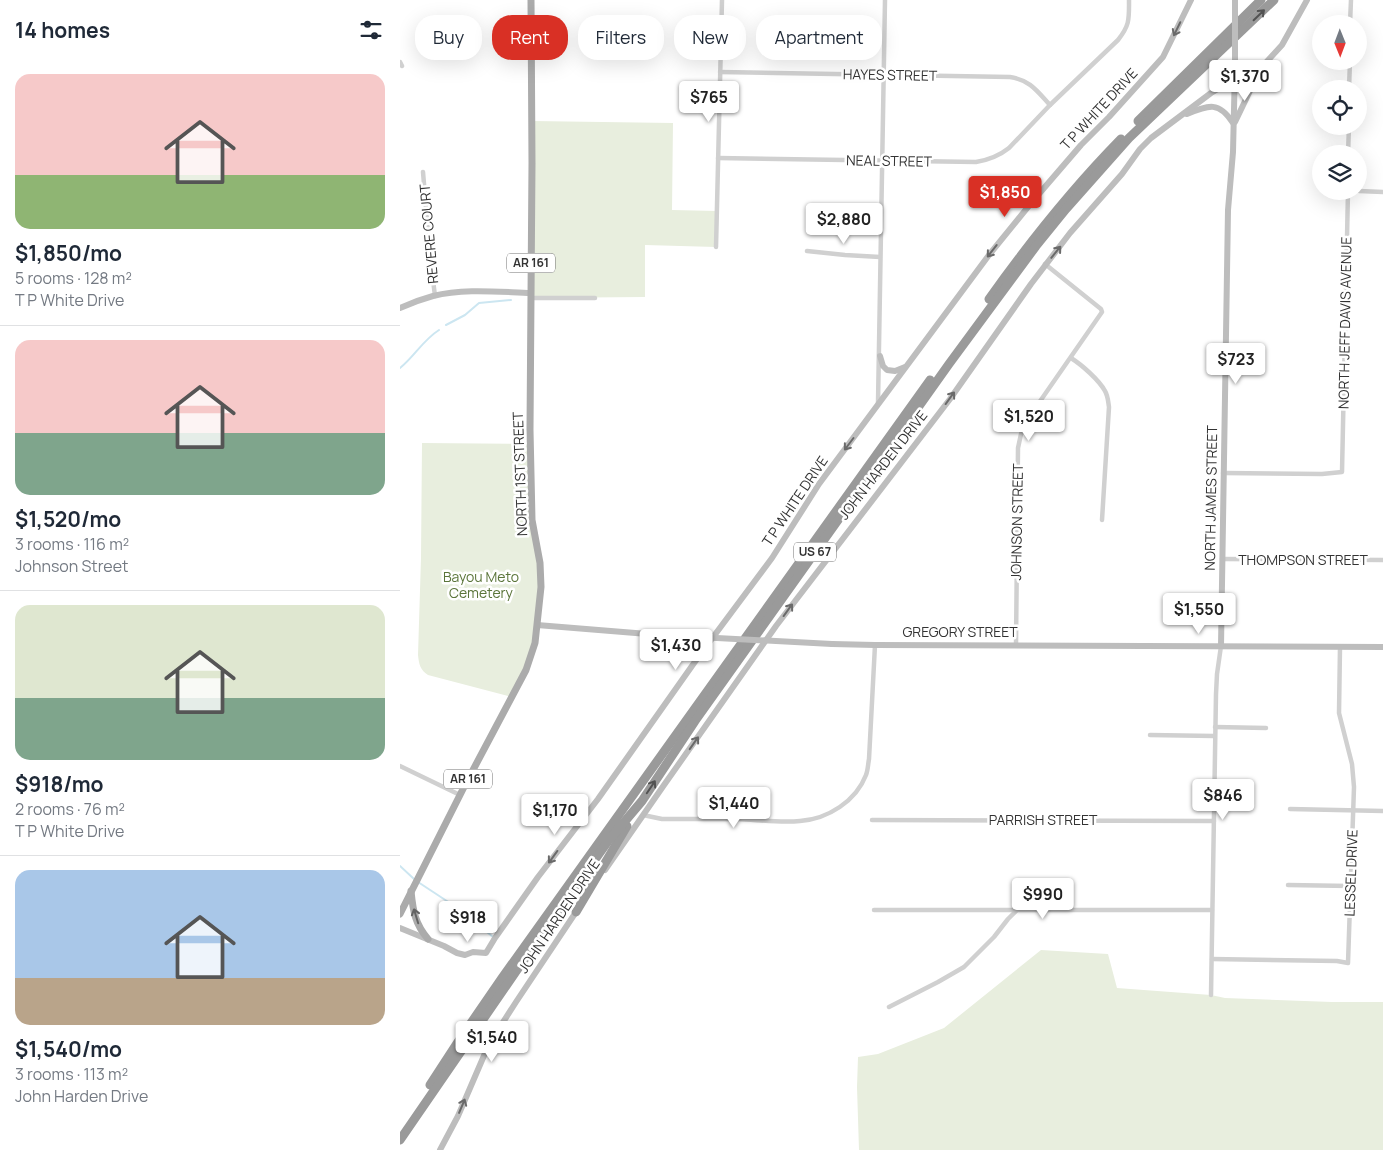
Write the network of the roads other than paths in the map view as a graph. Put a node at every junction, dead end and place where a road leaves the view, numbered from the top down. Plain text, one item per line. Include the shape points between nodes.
1 (531, 0) edge
2 (722, 0) edge
3 (885, 0) edge
4 (1129, 0) edge
5 (1191, 0) edge
6 (1235, 0) edge
7 (1261, 0) edge
8 (1274, 0) edge
9 (1307, 0) edge
10 (1351, 0) edge
11 (1350, 15) edge
12 (1260, 69) junction
13 (720, 72) junction
14 (884, 75) junction
15 (1235, 79) junction
16 (1050, 105) junction
17 (1181, 116) junction
18 (1234, 124) junction
19 (718, 158) junction
20 (882, 161) junction
21 (423, 172) dead end
22 (1367, 191) edge
23 (1383, 192) edge
24 (1348, 200) edge
25 (716, 247) dead end
26 (807, 251) dead end
27 (880, 257) junction
28 (1046, 264) junction
29 (434, 296) junction
30 (531, 296) junction
31 (595, 298) dead end
32 (400, 308) edge
33 (880, 356) junction
34 (1071, 358) junction
35 (906, 367) junction
36 (878, 405) junction
37 (1223, 473) junction
38 (1102, 520) dead end
39 (1222, 559) junction
40 (1383, 560) edge
41 (537, 625) junction
42 (875, 645) junction
43 (1016, 645) junction
44 (1221, 646) junction
45 (1340, 647) junction
46 (1383, 647) edge
47 (1215, 727) junction
48 (1266, 728) dead end
49 (1150, 735) dead end
50 (1214, 736) junction
51 (400, 766) edge
52 (460, 795) junction
53 (642, 801) junction
54 (1290, 808) dead end
55 (1353, 810) junction
56 (1383, 811) edge
57 (643, 815) junction
58 (872, 820) dead end
59 (1214, 821) junction
60 (1288, 885) dead end
61 (1350, 886) junction
62 (410, 893) junction
63 (400, 903) edge
64 (874, 910) dead end
65 (1017, 910) junction
66 (1212, 910) junction
67 (576, 912) junction
68 (400, 914) edge
69 (400, 928) edge
70 (428, 939) junction
71 (1212, 959) junction
72 (1211, 995) dead end
73 (889, 1006) dead end
74 (400, 1132) edge
75 (400, 1140) edge
76 (440, 1150) edge

1 - 30 main road, NORTH 1ST STREET / AR 161
2 - 13 street
3 - 14 street
4 - 16 street, NEAL STREET via 1129,19 1118,40
5 -> 35 main road, T P WHITE DRIVE via 1164,57 1032,202
6 - 15 main road, NORTH JAMES STREET, bridge
7 - 74 highway, US 67 via 1108,152 1040,230 507,970
53 -> 8 highway, US 67 via 852,500 1042,239 1130,138
9 - 12 main road, JOHN HARDEN DRIVE via 1282,45
10 - 11 street
12 - 15 main road, JOHN HARDEN DRIVE via 1248,77
12 - 18 main road
13 - 14 street, HAYES STREET
13 - 19 street
14 - 16 street, HAYES STREET via 1010,77 1029,83
14 - 20 street
15 - 17 main road, JOHN HARDEN DRIVE
15 - 18 main road, NORTH JAMES STREET
16 - 20 street, NEAL STREET via 1009,148 986,161
17 - 18 main road via 1216,106
28 -> 17 main road, JOHN HARDEN DRIVE via 1140,149
18 - 37 main road, NORTH JAMES STREET via 1228,210
19 - 20 street, NEAL STREET
19 - 25 street
20 - 27 street
21 - 29 street, REVERE COURT
22 - 23 street
24 - 37 street, NORTH JEFF DAVIS AVENUE via 1342,472
26 - 27 street
27 - 33 street
28 - 34 street, JOHNSON STREET via 1102,312
57 -> 28 main road, JOHN HARDEN DRIVE via 776,626 950,399
29 - 30 main road via 470,292
29 - 32 main road
30 - 31 street
30 - 41 main road, NORTH 1ST STREET / AR 161 via 532,520 541,573
33 - 35 main road via 887,370
33 - 36 street
34 - 38 street via 1104,389 1108,398
34 - 43 street, JOHNSON STREET via 1027,420 1019,442
35 - 36 main road, T P WHITE DRIVE
36 -> 70 main road, T P WHITE DRIVE via 819,484 772,558 486,953 465,955
37 - 39 main road, NORTH JAMES STREET
39 - 40 street, THOMPSON STREET
39 - 44 main road, NORTH JAMES STREET
41 - 42 main road, GREGORY STREET, bridge via 660,635
41 - 52 main road, NORTH 1ST STREET / AR 161 via 527,668
42 - 43 main road, GREGORY STREET
42 - 57 street via 867,773 862,784 841,806 825,815 801,821 662,819
43 - 44 main road, GREGORY STREET
44 - 45 main road, GREGORY STREET
44 - 47 street, NORTH JAMES STREET via 1216,674
45 - 46 main road, GREGORY STREET
45 - 55 street, LESSEL DRIVE via 1339,713 1352,764
47 - 48 street
47 - 50 street, NORTH JAMES STREET
49 - 50 street
50 - 59 street, NORTH JAMES STREET
51 - 52 street
52 - 62 main road, NORTH 1ST STREET / AR 161
53 - 67 highway
53 - 75 highway, US 67 via 609,840 541,934
54 - 55 street
55 - 56 street
55 - 61 street, LESSEL DRIVE
57 - 67 main road, JOHN HARDEN DRIVE
58 - 59 street, PARRISH STREET
59 - 66 street, NORTH JAMES STREET
60 - 61 street
61 - 71 street, LESSEL DRIVE via 1348,964
62 - 63 main road
62 - 68 main road, NORTH 1ST STREET / AR 161
70 -> 62 main road via 416,920
64 - 65 street
65 - 66 street
65 - 73 street via 964,968
66 - 71 street, NORTH JAMES STREET
76 -> 67 main road, JOHN HARDEN DRIVE via 489,1044
69 - 70 main road, T P WHITE DRIVE
71 - 72 street, NORTH JAMES STREET

